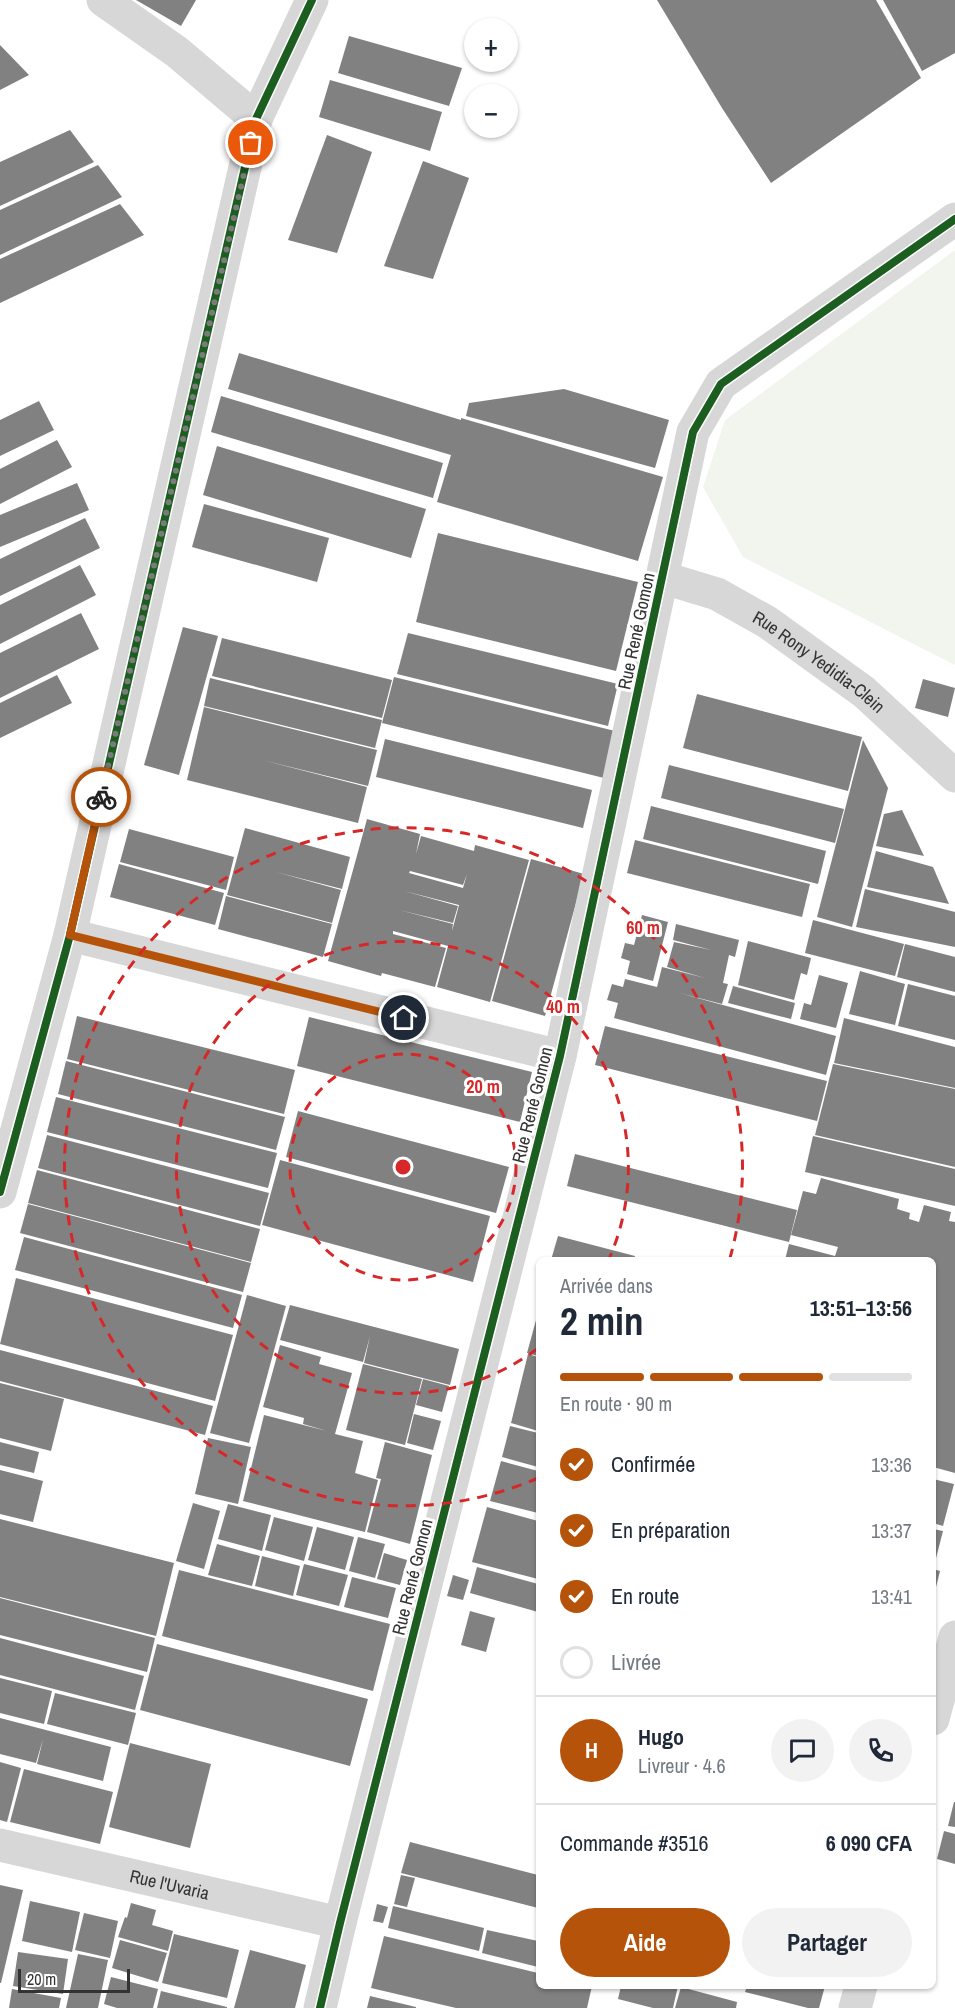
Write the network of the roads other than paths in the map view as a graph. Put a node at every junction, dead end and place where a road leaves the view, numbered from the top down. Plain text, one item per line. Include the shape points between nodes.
1 (103, 0) edge
2 (312, 0) edge
3 (256, 120) junction
4 (955, 219) edge
5 (664, 578) junction
6 (955, 776) edge
7 (70, 935) junction
8 (560, 1056) junction
9 (0, 1192) edge
10 (955, 1637) edge
11 (936, 1708) edge
12 (0, 1845) edge
13 (340, 1923) junction
14 (860, 1989) edge
15 (320, 2008) edge
16 (855, 2008) edge

1 - 3 street via 177,52
2 - 3 street
3 - 7 street
4 - 5 street, Rue René Gomon via 721,384 693,432
5 - 6 street, Rue Rony Yedidia-Clein via 717,594 767,622 864,692
5 - 8 street, Rue René Gomon
7 - 8 street
7 - 9 street
8 - 13 street, Rue René Gomon
10 - 11 street
12 - 13 street, Rue l'Uvaria
13 - 15 street, Rue René Gomon
14 - 16 street

